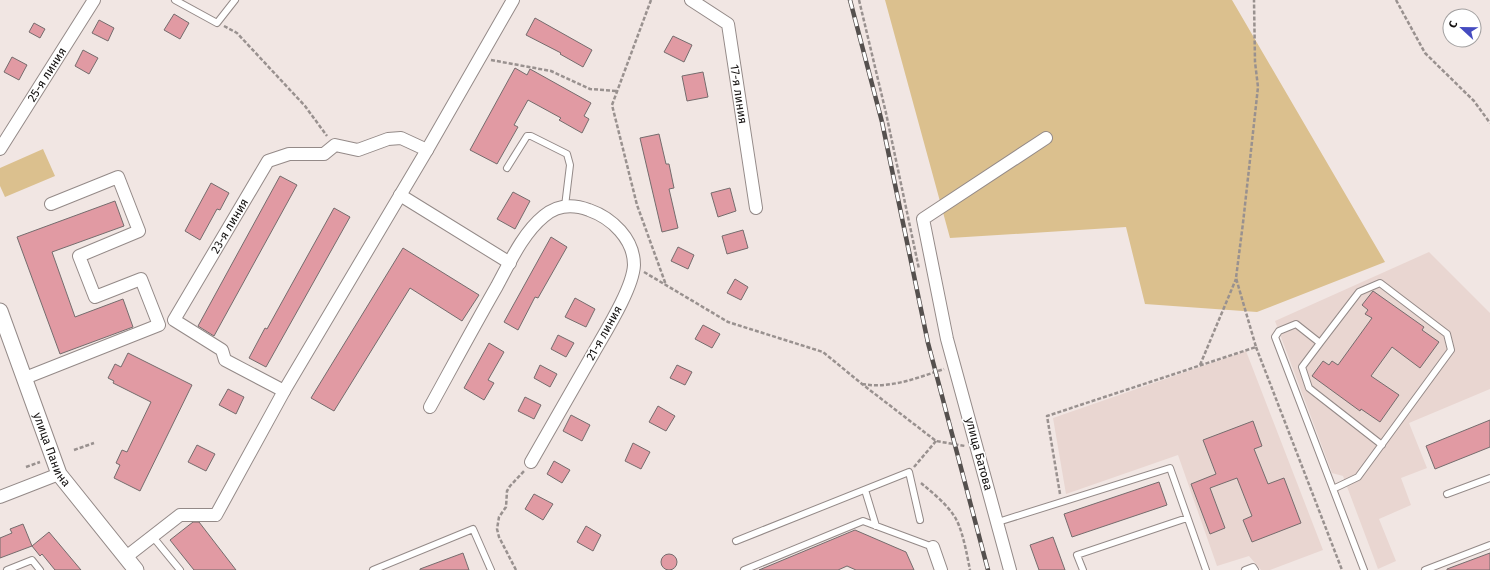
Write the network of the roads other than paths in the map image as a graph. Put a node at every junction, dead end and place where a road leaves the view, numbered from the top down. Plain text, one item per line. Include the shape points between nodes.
1 (94, 0) edge
2 (175, 0) edge
3 (235, 0) edge
4 (513, 0) edge
5 (691, 0) edge
6 (1046, 138) dead end
7 (0, 149) edge
8 (427, 150) junction
9 (507, 168) dead end
10 (400, 194) junction
11 (51, 204) dead end
12 (565, 206) junction
13 (756, 208) dead end
14 (510, 263) junction
15 (1, 318) edge
16 (1320, 343) junction
17 (25, 378) junction
18 (284, 391) junction
19 (430, 407) dead end
20 (1382, 445) junction
21 (531, 462) road end
22 (60, 474) junction
23 (1490, 478) edge
24 (1333, 489) junction
25 (865, 490) junction
26 (1447, 494) dead end
27 (0, 497) edge
28 (1187, 518) junction
29 (920, 520) dead end
30 (998, 522) junction
31 (876, 526) junction
32 (153, 536) junction
33 (736, 541) dead end
34 (1490, 545) edge
35 (934, 547) joint
36 (126, 557) junction
37 (1429, 569) edge
38 (7, 570) edge
39 (40, 570) edge
40 (136, 570) edge
41 (180, 570) edge
42 (373, 570) edge
43 (491, 570) edge
44 (744, 570) edge
45 (941, 570) edge
46 (1010, 570) edge
47 (1083, 570) edge
48 (1206, 570) edge
49 (1245, 570) edge
50 (1254, 570) edge
51 (1364, 570) edge

1 - 7 street, 25-я линия
2 - 3 lane via 217,23
4 - 8 street
5 - 13 street, 17-я линия via 728,24
6 - 30 street, улица Батова via 923,219 947,339
8 - 10 street
8 - 18 street, 23-я линия via 401,138 388,139 358,150 335,145 324,154 289,154 268,161 174,320 222,350 225,360
9 - 12 lane via 527,136 567,154 570,165
10 - 14 street
10 - 18 street
11 - 17 street via 118,177 140,231 79,256 95,297 141,279 159,325
12 - 14 street via 543,216 527,235
12 - 21 street, 21-я линия via 580,206 592,211 607,218 620,229 633,255 634,266 612,321
14 - 19 street
15 - 17 street, улица Панина
16 - 20 lane via 1302,367 1309,388
16 - 20 lane via 1359,292 1380,283 1447,334 1450,350
16 - 24 lane via 1296,324 1279,331 1276,338
17 - 22 street, улица Панина
18 - 32 street via 216,515 180,514
20 - 24 lane via 1358,477
22 - 27 street
22 - 36 street, улица Панина
23 - 26 lane
24 - 51 lane
25 - 29 lane via 909,472
25 - 31 lane
25 - 33 lane
28 - 30 lane via 1170,468
28 - 47 lane via 1077,555
28 - 48 lane
30 - 46 street, улица Батова
31 - 35 lane
31 - 44 lane via 863,521
32 - 36 street
32 - 41 lane
34 - 37 lane
35 - 45 street
36 - 40 street, улица Панина
38 - 39 lane via 32,560
42 - 43 lane via 473,529
49 - 50 lane via 1253,567

